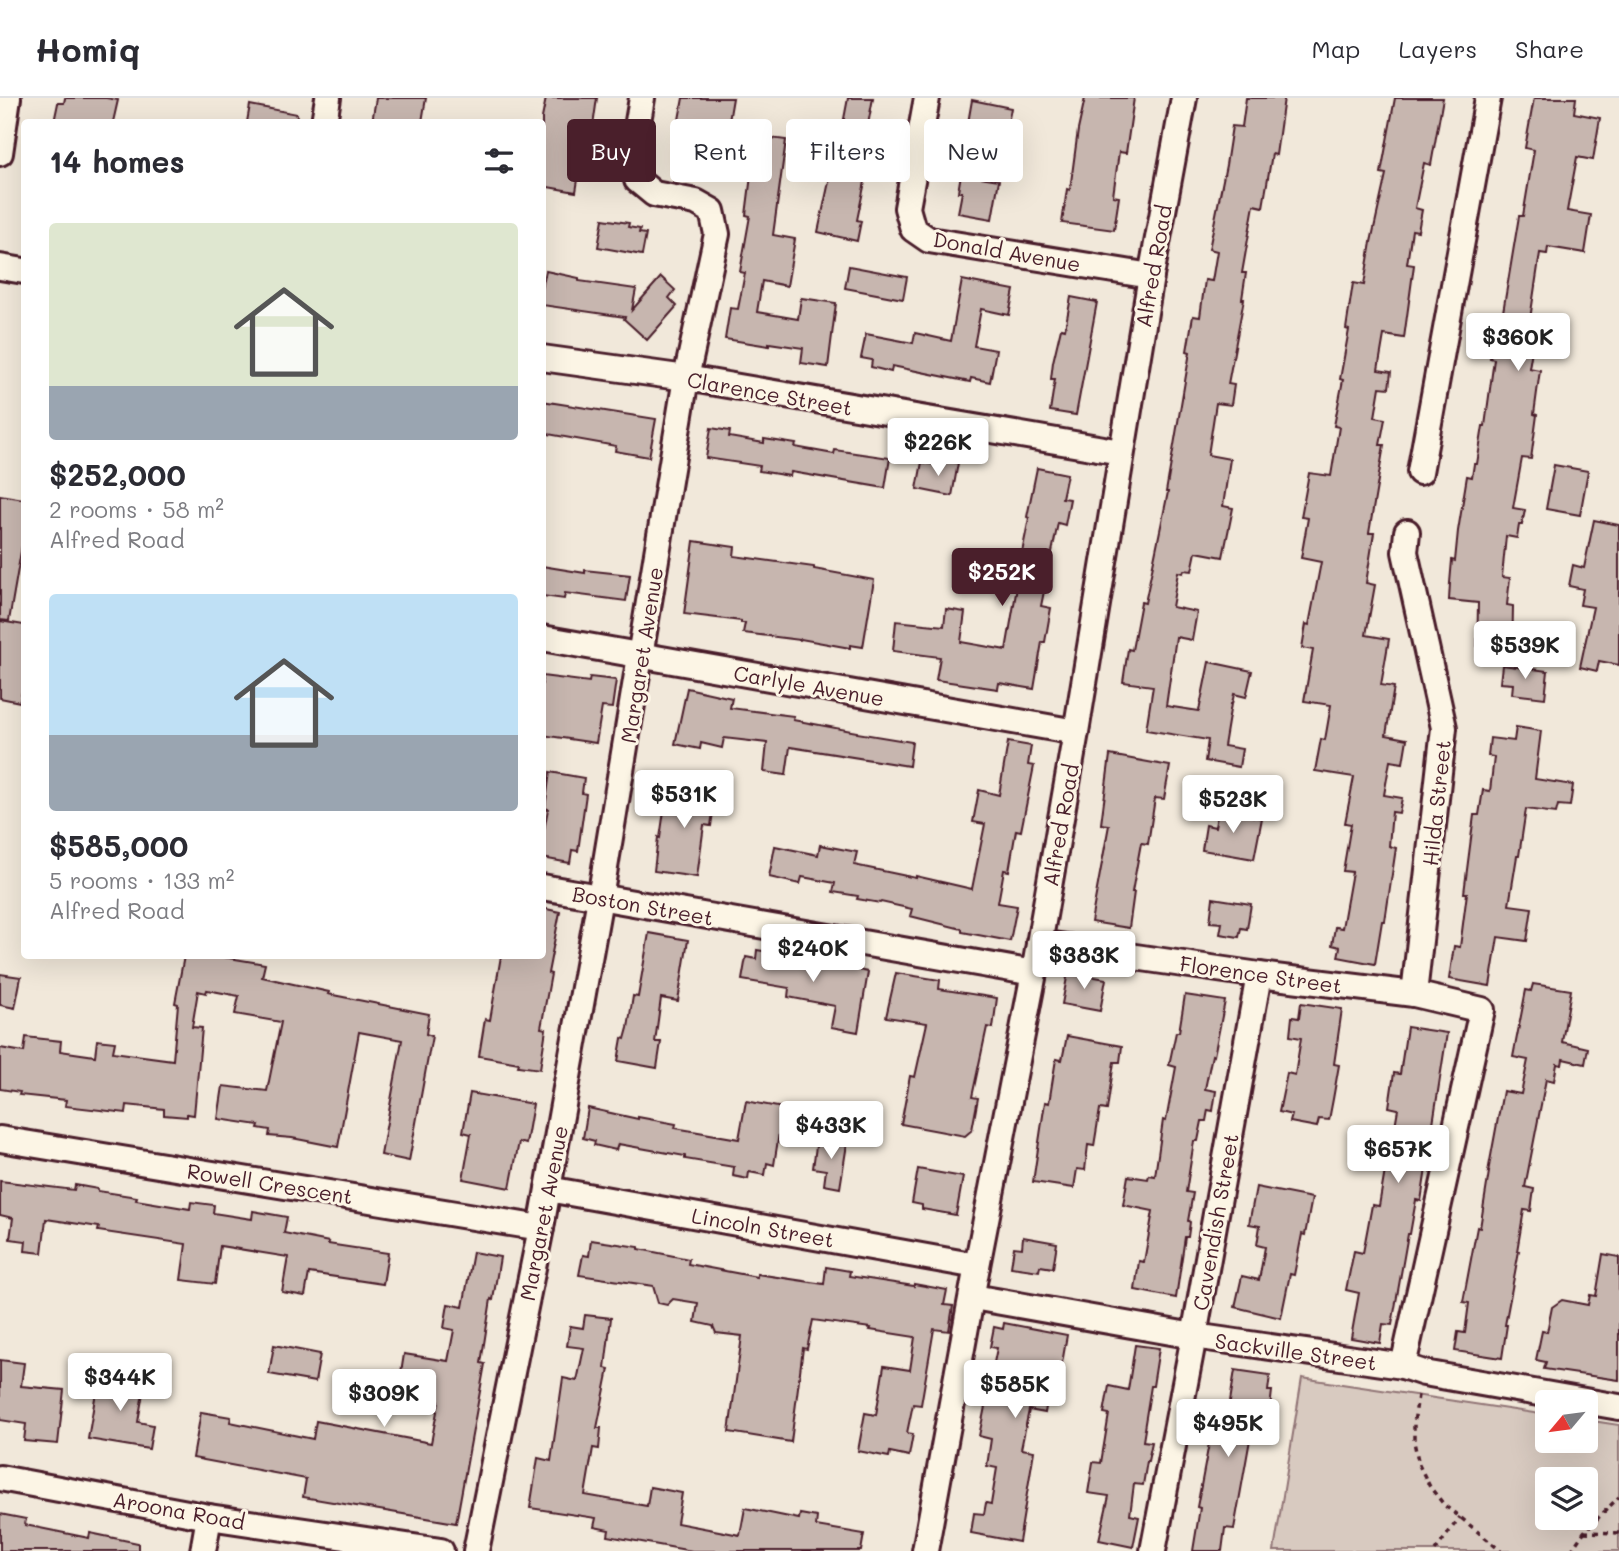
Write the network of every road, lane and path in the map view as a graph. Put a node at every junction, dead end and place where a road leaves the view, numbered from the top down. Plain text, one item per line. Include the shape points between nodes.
1 (8, 98) edge
2 (328, 98) edge
3 (642, 98) edge
4 (928, 98) edge
5 (1184, 98) edge
6 (1488, 98) edge
7 (324, 119) edge
8 (0, 153) edge
9 (0, 267) edge
10 (21, 270) edge
11 (1152, 275) junction
12 (546, 359) edge
13 (686, 378) junction
14 (1121, 452) junction
15 (1420, 472) dead end
16 (1407, 532) dead end
17 (546, 639) edge
18 (641, 655) junction
19 (1076, 732) junction
20 (546, 888) edge
21 (600, 898) junction
22 (1039, 943) junction
23 (1034, 973) junction
24 (1259, 975) junction
25 (1414, 993) junction
26 (0, 1139) edge
27 (548, 1189) junction
28 (541, 1228) junction
29 (977, 1266) junction
30 (973, 1297) junction
31 (1194, 1336) junction
32 (1414, 1369) junction
33 (1619, 1407) edge
34 (0, 1478) edge
35 (1619, 1497) edge
36 (209, 1517) junction
37 (1460, 1517) junction
38 (1584, 1532) junction
39 (1619, 1533) edge
40 (427, 1550) edge
41 (203, 1551) edge
42 (476, 1551) edge
43 (925, 1551) edge
44 (1153, 1551) edge
45 (1435, 1551) edge
46 (1501, 1551) edge
47 (1571, 1551) edge

1 - 8 street
2 - 7 street
3 - 13 street, Margaret Avenue via 632,157 637,180 654,194 696,202 712,211 717,234
4 - 11 street, Donald Avenue via 907,208 913,229 929,240
5 - 11 street, Alfred Road
6 - 15 street
9 - 10 street
11 - 14 street, Alfred Road
12 - 13 street, Clarence Street
13 - 14 street, Clarence Street
13 - 18 street, Margaret Avenue
14 - 19 street, Alfred Road
16 - 25 street, Hilda Street via 1405,552 1444,728
17 - 18 street, Carlyle Avenue
18 - 19 street, Carlyle Avenue
18 - 21 street, Margaret Avenue
19 - 22 street, Alfred Road
20 - 21 street, Boston Street
21 - 23 street, Boston Street
21 - 27 street, Margaret Avenue
22 - 23 street, Alfred Road
22 - 24 street, Florence Street
23 - 29 street, Alfred Road
24 - 25 street, Florence Street
24 - 31 street, Cavendish Street
25 - 32 street, Florence Street via 1482,1010
26 - 28 street, Rowell Crescent
27 - 28 street, Margaret Avenue
27 - 29 street, Lincoln Street
28 - 42 street, Margaret Avenue
29 - 30 street, Alfred Road
30 - 31 street, Sackville Street
30 - 43 street, Alfred Road
31 - 32 street, Sackville Street
31 - 44 street, Cavendish Street
32 - 33 street, Sackville Street
32 - 37 path via 1418,1398 1414,1442 1419,1465 1430,1488
34 - 36 street, Aroona Road
35 - 38 path
36 - 40 street, Aroona Road
36 - 41 street
37 - 45 path
37 - 46 path
38 - 39 path
38 - 47 path

